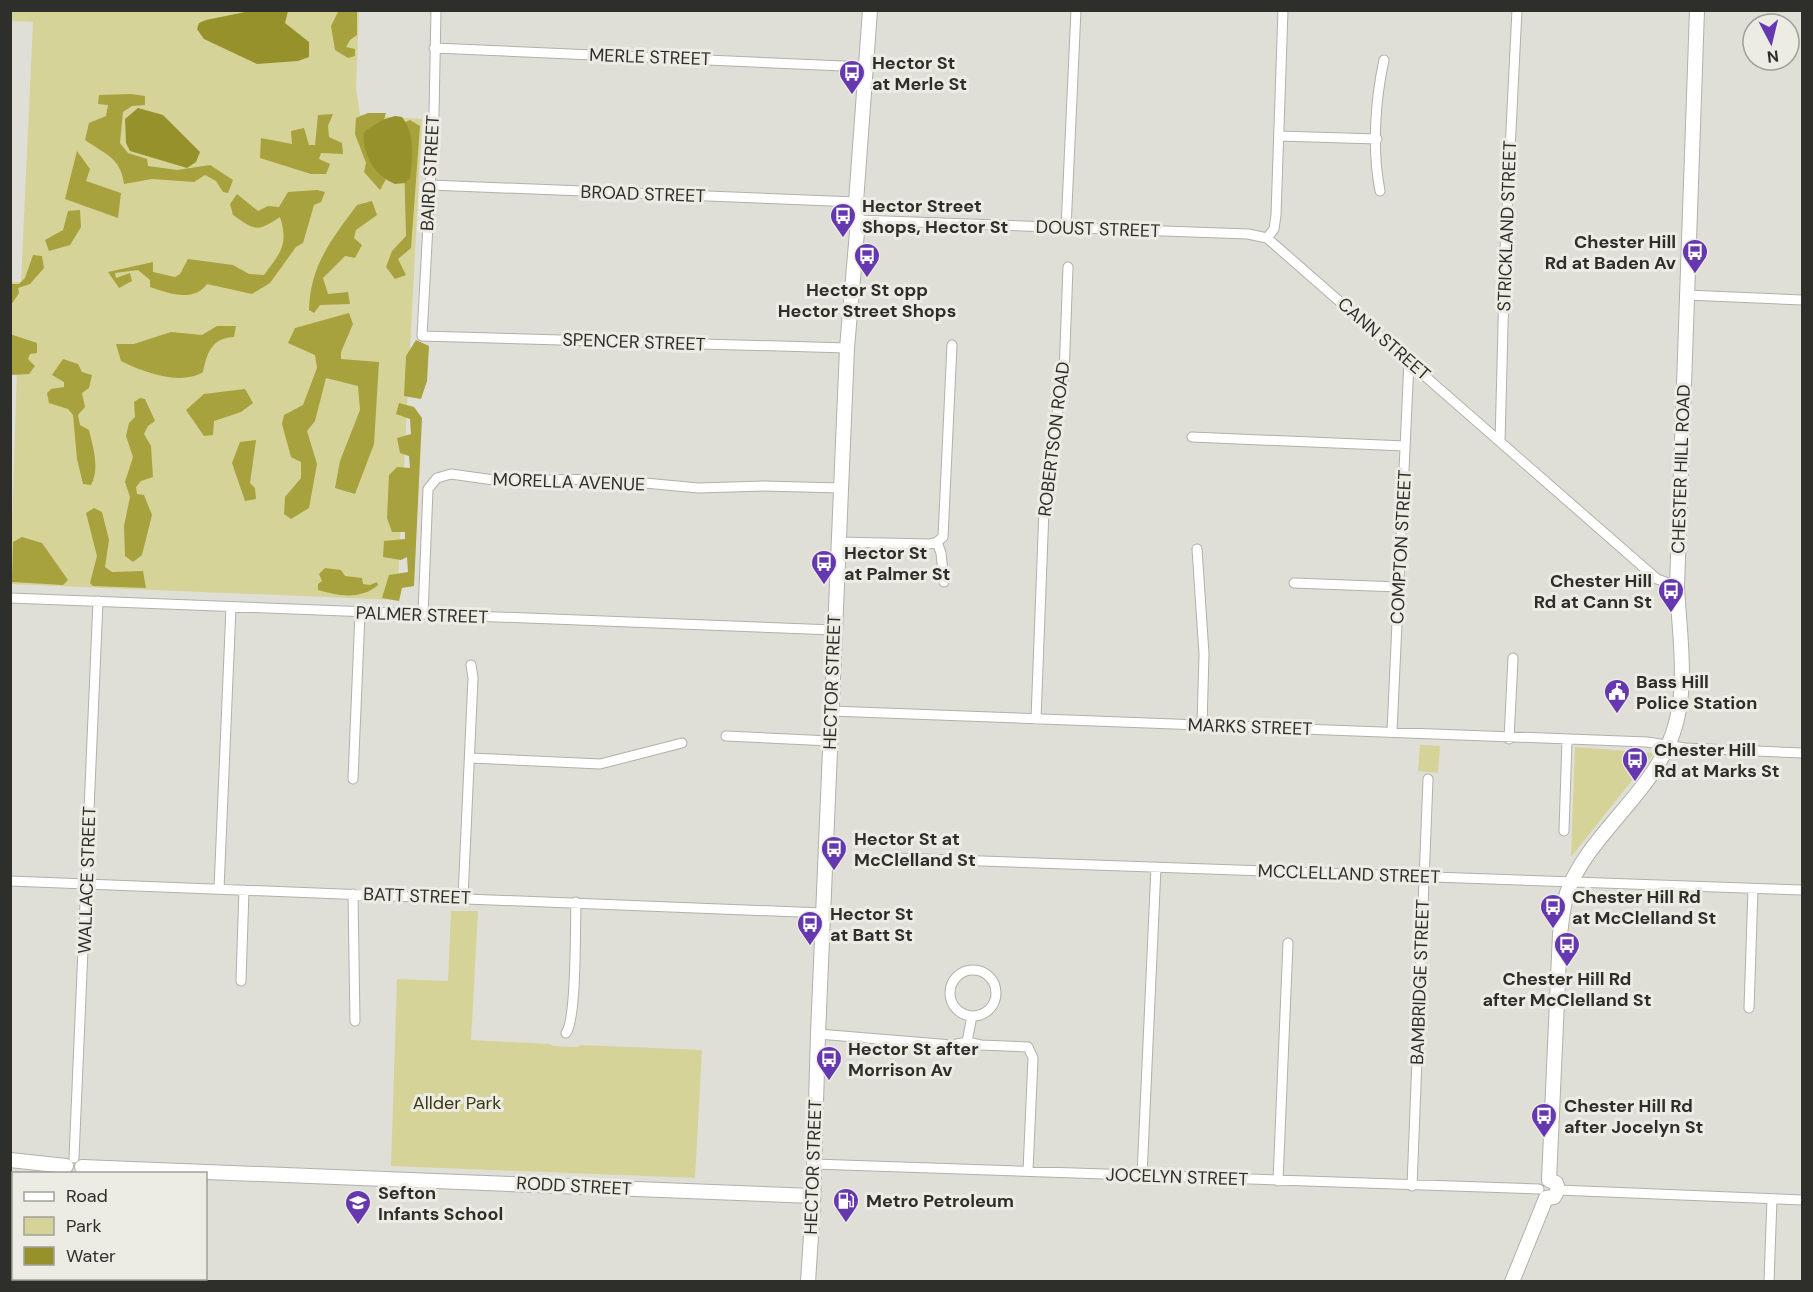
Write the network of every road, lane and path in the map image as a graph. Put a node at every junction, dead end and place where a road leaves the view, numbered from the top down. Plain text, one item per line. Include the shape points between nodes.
1 (436, 10) edge
2 (870, 10) edge
3 (1076, 10) edge
4 (1283, 10) edge
5 (1517, 10) edge
6 (1697, 10) edge
7 (434, 48) junction
8 (1384, 60) dead end
9 (866, 68) junction
10 (1279, 136) junction
11 (1377, 140) junction
12 (430, 185) junction
13 (1380, 191) dead end
14 (856, 202) junction
15 (858, 220) junction
16 (1066, 228) junction
17 (1267, 238) junction
18 (1068, 267) dead end
19 (1686, 295) junction
20 (1803, 300) edge
21 (422, 336) joint
22 (952, 345) dead end
23 (846, 348) junction
24 (1409, 362) junction
25 (1192, 436) dead end
26 (1500, 442) junction
27 (1406, 446) junction
28 (841, 488) junction
29 (838, 542) junction
30 (937, 542) junction
31 (1197, 549) dead end
32 (944, 582) dead end
33 (1294, 583) dead end
34 (1677, 586) junction
35 (1399, 587) junction
36 (10, 598) edge
37 (98, 601) junction
38 (231, 607) junction
39 (360, 613) junction
40 (423, 614) junction
41 (834, 630) junction
42 (1513, 658) dead end
43 (471, 665) dead end
44 (831, 711) junction
45 (1036, 719) junction
46 (1202, 725) junction
47 (1392, 732) junction
48 (726, 736) dead end
49 (1509, 739) junction
50 (1567, 740) junction
51 (830, 741) junction
52 (682, 743) dead end
53 (1668, 747) junction
54 (1803, 753) edge
55 (470, 758) junction
56 (353, 779) dead end
57 (1428, 779) dead end
58 (1564, 831) dead end
59 (896, 858) dead end
60 (1155, 867) junction
61 (1425, 877) junction
62 (10, 882) edge
63 (1572, 882) junction
64 (87, 884) junction
65 (219, 889) junction
66 (1753, 889) junction
67 (244, 890) junction
68 (1803, 890) edge
69 (354, 894) junction
70 (463, 897) junction
71 (576, 902) junction
72 (823, 913) junction
73 (1288, 943) dead end
74 (241, 981) dead end
75 (1749, 1008) dead end
76 (972, 1016) junction
77 (355, 1021) dead end
78 (566, 1033) dead end
79 (818, 1034) junction
80 (967, 1042) junction
81 (10, 1160) edge
82 (814, 1164) junction
83 (74, 1168) edge
84 (1028, 1171) junction
85 (180, 1172) edge
86 (207, 1173) edge
87 (1142, 1176) junction
88 (1278, 1181) junction
89 (1412, 1186) junction
90 (1548, 1189) junction
91 (813, 1196) junction
92 (1772, 1199) junction
93 (1803, 1200) edge
94 (808, 1281) edge
95 (1512, 1281) edge
96 (1769, 1281) edge

1 - 7 street, BAIRD STREET
2 - 9 street, HECTOR STREET
3 - 16 street
4 - 10 street
5 - 26 street, STRICKLAND STREET
6 - 19 street, CHESTER HILL ROAD
7 - 9 street, MERLE STREET
7 - 12 street, BAIRD STREET
8 - 11 street
9 - 14 street, HECTOR STREET
10 - 11 street
10 - 17 street via 1276,215 1274,229
11 - 13 street
12 - 14 street, BROAD STREET
12 - 21 street, BAIRD STREET
14 - 15 street, HECTOR STREET
15 - 16 street, DOUST STREET
15 - 23 street, HECTOR STREET
16 - 17 street, DOUST STREET via 1248,234
17 - 24 street, CANN STREET
18 - 45 street, ROBERTSON ROAD via 1064,375 1046,483
19 - 20 street
19 - 34 street, CHESTER HILL ROAD
21 - 23 street, SPENCER STREET
22 - 30 street via 944,532
23 - 28 street, HECTOR STREET
24 - 26 street, CANN STREET
24 - 27 street, COMPTON STREET
25 - 27 street
26 - 34 street, CANN STREET via 1657,579
27 - 35 street, COMPTON STREET
28 - 29 street, HECTOR STREET
28 - 40 street, MORELLA AVENUE via 698,488 603,479 516,481 441,476 428,489
29 - 30 street
29 - 41 street, HECTOR STREET
30 - 32 street
31 - 46 street via 1204,654
33 - 35 street
34 - 53 street, CHESTER HILL ROAD via 1680,692
35 - 47 street, COMPTON STREET
36 - 37 street, PALMER STREET
37 - 38 street, PALMER STREET
37 - 64 street, WALLACE STREET
38 - 39 street, PALMER STREET
38 - 65 street
39 - 40 street, PALMER STREET
39 - 56 street
40 - 41 street, PALMER STREET
41 - 44 street, HECTOR STREET
42 - 49 street
43 - 55 street
44 - 45 street, MARKS STREET
44 - 51 street, HECTOR STREET
45 - 46 street, MARKS STREET
46 - 47 street, MARKS STREET
47 - 49 street, MARKS STREET
48 - 51 street
49 - 50 street, MARKS STREET
50 - 53 street, MARKS STREET via 1647,742
50 - 58 street
51 - 72 street, HECTOR STREET
52 - 55 street via 600,764
53 - 54 street, MARKS STREET
53 - 63 street, CHESTER HILL ROAD
55 - 70 street
57 - 61 street, BAMBRIDGE STREET
59 - 60 street, MCCLELLAND STREET
60 - 61 street, MCCLELLAND STREET
60 - 87 street
61 - 63 street, MCCLELLAND STREET
61 - 89 street, BAMBRIDGE STREET
62 - 64 street, BATT STREET
63 - 66 street, MCCLELLAND STREET
63 - 90 street, CHESTER HILL ROAD via 1560,934
64 - 65 street, BATT STREET
64 - 83 street, WALLACE STREET
65 - 67 street, BATT STREET
66 - 68 street, MCCLELLAND STREET
66 - 75 street
67 - 69 street, BATT STREET
67 - 74 street
69 - 70 street, BATT STREET
69 - 77 street
70 - 71 street, BATT STREET
71 - 72 street, BATT STREET
71 - 78 street via 573,999
72 - 79 street, HECTOR STREET
73 - 88 street
76 - 76 street via 958,1011 950,992 959,974 974,969 989,975 997,994 991,1008
76 - 80 street
79 - 80 street via 952,1045
79 - 82 street, HECTOR STREET
80 - 84 street via 1025,1046 1032,1051
81 - 83 street, RODD STREET
82 - 84 street, JOCELYN STREET
82 - 91 street, HECTOR STREET
83 - 85 street, RODD STREET
84 - 87 street, JOCELYN STREET
86 - 91 street, RODD STREET
87 - 88 street, JOCELYN STREET
88 - 89 street, JOCELYN STREET
89 - 90 street, JOCELYN STREET
90 - 92 street, JOCELYN STREET
90 - 95 street, CHESTER HILL ROAD
91 - 94 street, HECTOR STREET
92 - 93 street, JOCELYN STREET
92 - 96 street

